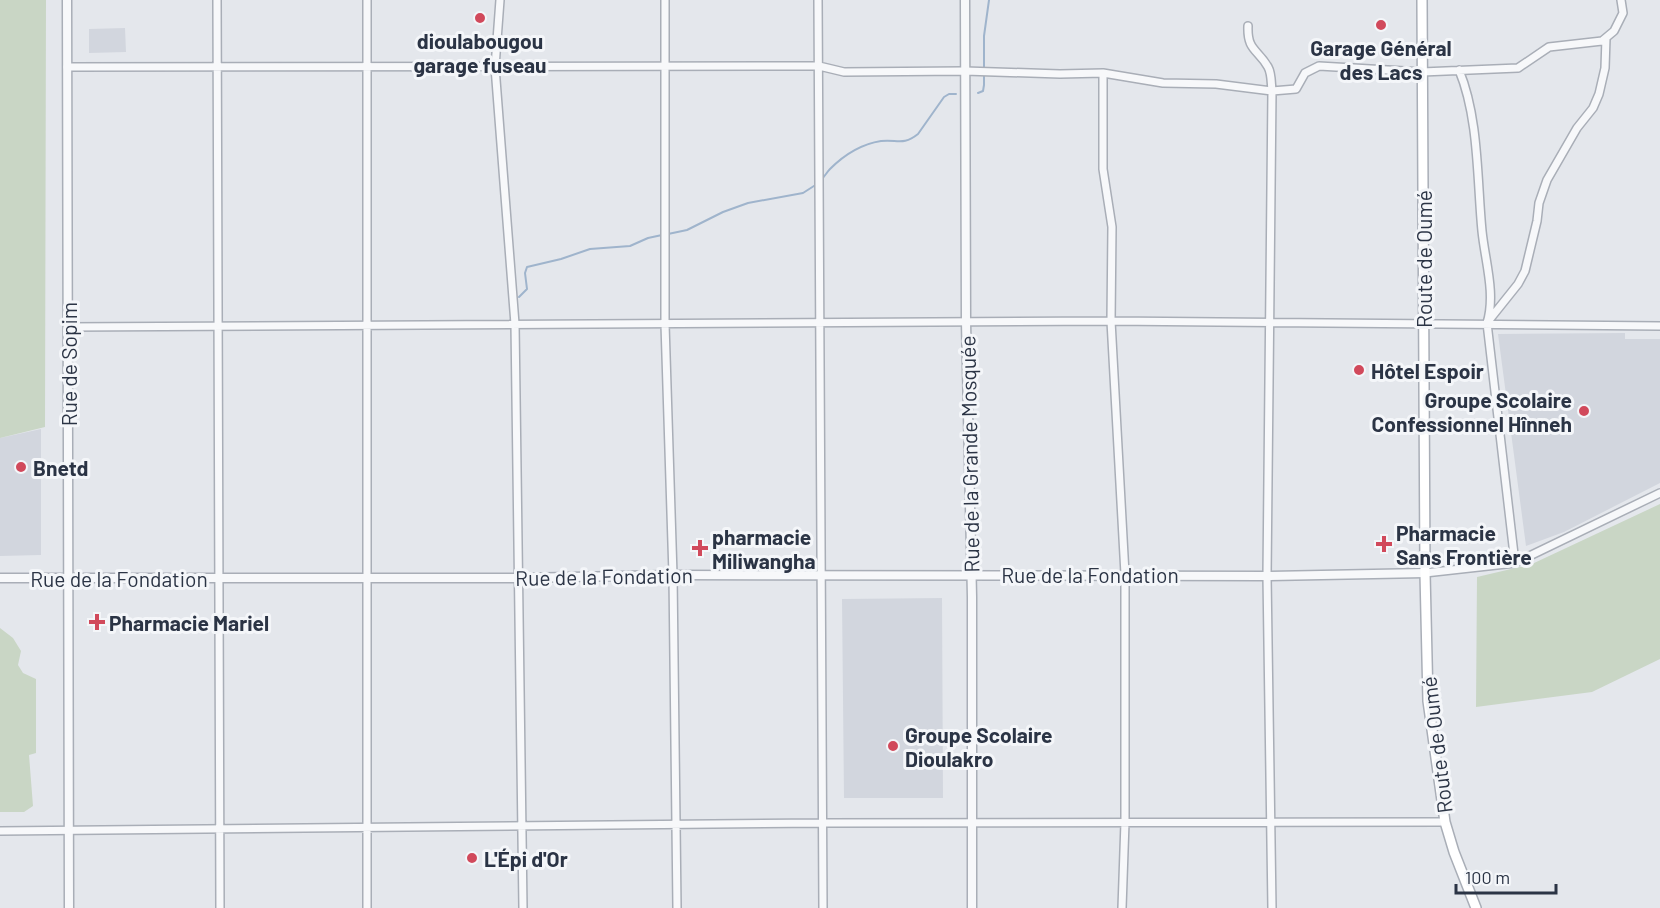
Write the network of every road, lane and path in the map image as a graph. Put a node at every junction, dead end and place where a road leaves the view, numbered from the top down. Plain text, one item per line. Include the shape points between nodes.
1 (67, 0) edge
2 (217, 0) edge
3 (367, 0) edge
4 (500, 0) edge
5 (665, 0) edge
6 (818, 0) edge
7 (965, 0) edge
8 (1422, 0) edge
9 (1622, 0) edge
10 (1248, 26) dead end
11 (1606, 38) junction
12 (366, 66) junction
13 (665, 66) junction
14 (819, 66) junction
15 (67, 67) junction
16 (217, 67) junction
17 (495, 67) junction
18 (1459, 70) junction
19 (965, 71) junction
20 (1422, 72) junction
21 (1103, 73) junction
22 (1272, 91) junction
23 (1112, 321) junction
24 (1270, 321) junction
25 (966, 322) junction
26 (820, 323) junction
27 (1424, 323) junction
28 (1487, 323) junction
29 (515, 324) junction
30 (665, 324) junction
31 (367, 325) junction
32 (217, 326) junction
33 (1660, 326) edge
34 (68, 327) junction
35 (1660, 493) edge
36 (1515, 563) junction
37 (1425, 573) junction
38 (971, 574) junction
39 (1125, 574) junction
40 (673, 575) junction
41 (821, 575) junction
42 (1267, 576) junction
43 (0, 578) edge
44 (68, 578) junction
45 (218, 578) junction
46 (368, 578) junction
47 (519, 578) junction
48 (1125, 822) junction
49 (1269, 822) junction
50 (1445, 822) junction
51 (822, 823) junction
52 (973, 824) junction
53 (676, 826) junction
54 (219, 828) junction
55 (367, 828) junction
56 (522, 828) junction
57 (0, 831) edge
58 (68, 831) junction
59 (69, 908) edge
60 (220, 908) edge
61 (367, 908) edge
62 (523, 908) edge
63 (677, 908) edge
64 (823, 908) edge
65 (972, 908) edge
66 (1122, 908) edge
67 (1272, 908) edge
68 (1476, 908) edge

1 - 15 street, Rue de Sopim
2 - 16 street
3 - 12 street
4 - 17 street
5 - 13 street
6 - 14 street
7 - 19 street, Rue de la Grande Mosquée
8 - 20 main road, Route de Oumé
9 - 11 street via 1623,12
10 - 22 street via 1252,49 1270,69
11 - 18 street via 1550,47 1518,68
11 - 28 street via 1599,94 1548,180 1539,203 1525,271
12 - 16 street
12 - 17 street
12 - 31 street
13 - 14 street
13 - 17 street
13 - 30 street
14 - 19 street via 844,72
14 - 26 street
15 - 16 street
15 - 34 street, Rue de Sopim
16 - 32 street
17 - 29 street
18 - 20 street
18 - 28 street via 1468,90 1474,134 1491,292
19 - 21 street
19 - 25 street, Rue de la Grande Mosquée
20 - 22 street via 1319,66 1305,73 1296,89
20 - 27 main road, Route de Oumé
21 - 22 street
21 - 23 street via 1103,169 1112,227
22 - 24 street
23 - 24 street
23 - 25 street
23 - 39 street
24 - 27 street
24 - 42 street
25 - 26 street
25 - 38 street, Rue de la Grande Mosquée
26 - 30 street
26 - 41 street
27 - 28 street
27 - 37 main road, Route de Oumé
28 - 33 street
28 - 36 street
29 - 30 street
29 - 31 street
29 - 47 street
30 - 40 street
31 - 32 street
31 - 46 street
32 - 34 street
32 - 45 street
34 - 44 street, Rue de Sopim
35 - 36 street
36 - 37 street
37 - 42 street, Rue de la Fondation
37 - 50 main road, Route de Oumé via 1428,701
38 - 39 street, Rue de la Fondation
38 - 41 street, Rue de la Fondation
38 - 52 street, Rue de la Grande Mosquée
39 - 42 street, Rue de la Fondation
39 - 48 street
40 - 41 street, Rue de la Fondation
40 - 47 street, Rue de la Fondation
40 - 53 street
41 - 51 street
42 - 49 street
43 - 44 street, Rue de la Fondation
44 - 45 street, Rue de la Fondation
44 - 58 street, Rue de Sopim
45 - 46 street, Rue de la Fondation
45 - 54 street
46 - 47 street, Rue de la Fondation
46 - 55 street
47 - 56 street
48 - 49 street
48 - 52 street
48 - 66 street
49 - 50 street
49 - 67 street
50 - 68 main road, Route de Oumé
51 - 52 street
51 - 53 street
51 - 64 street
52 - 65 street, Rue de la Grande Mosquée
53 - 56 street
53 - 63 street
54 - 55 street
54 - 58 street
54 - 60 street
55 - 56 street
55 - 61 street
56 - 62 street
57 - 58 street
58 - 59 street, Rue de Sopim

